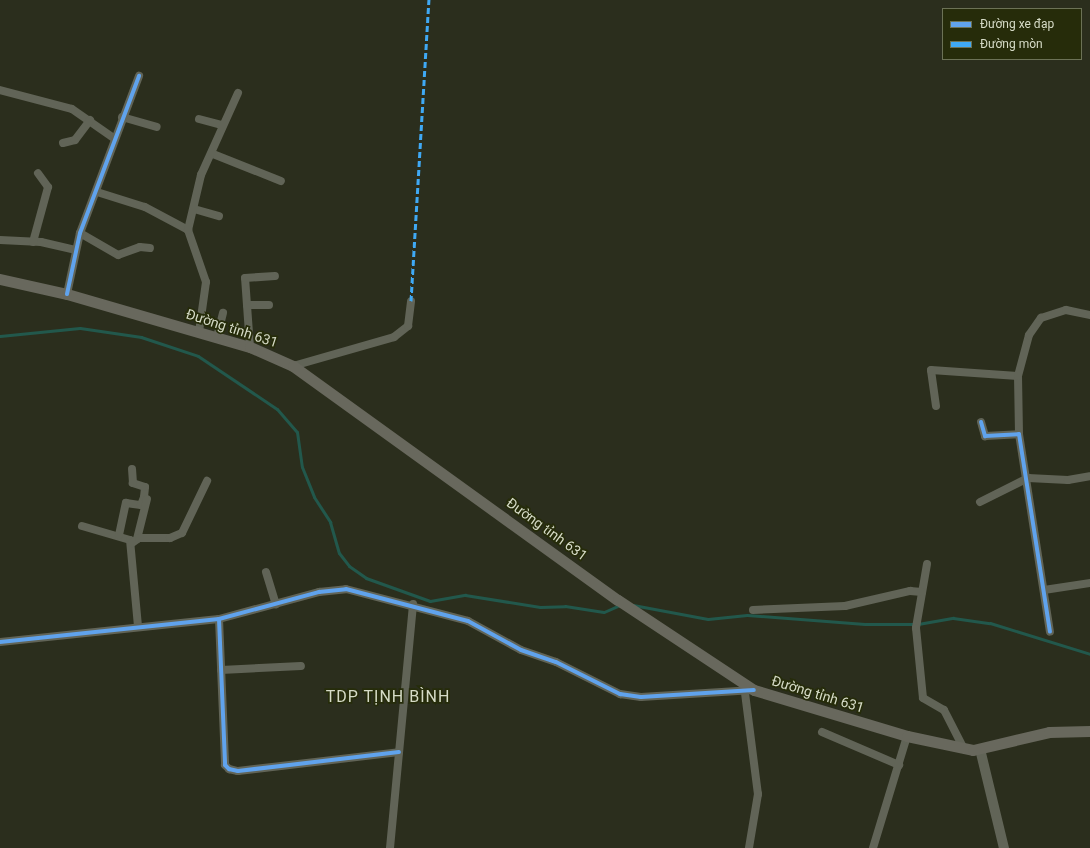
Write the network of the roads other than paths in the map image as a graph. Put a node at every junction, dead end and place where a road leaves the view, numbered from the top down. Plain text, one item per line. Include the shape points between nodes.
1 (139, 76) dead end
2 (0, 90) edge
3 (238, 94) dead end
4 (122, 117) junction
5 (199, 118) dead end
6 (90, 120) junction
7 (222, 125) junction
8 (157, 127) dead end
9 (115, 139) junction
10 (63, 143) dead end
11 (213, 154) junction
12 (38, 172) dead end
13 (281, 180) dead end
14 (97, 192) junction
15 (194, 209) junction
16 (219, 216) dead end
17 (188, 230) junction
18 (80, 233) junction
19 (0, 240) edge
20 (33, 242) junction
21 (150, 248) dead end
22 (75, 250) junction
23 (275, 276) dead end
24 (0, 279) edge
25 (67, 294) junction
26 (411, 301) dead end
27 (247, 305) junction
28 (269, 305) dead end
29 (223, 314) dead end
30 (1090, 315) edge
31 (199, 332) junction
32 (217, 337) junction
33 (250, 347) junction
34 (293, 366) junction
35 (1018, 376) junction
36 (936, 406) dead end
37 (981, 422) dead end
38 (1019, 434) junction
39 (132, 469) dead end
40 (1090, 476) edge
41 (1028, 478) junction
42 (207, 481) dead end
43 (147, 498) dead end
44 (980, 502) dead end
45 (82, 526) dead end
46 (119, 535) junction
47 (134, 541) junction
48 (927, 564) dead end
49 (266, 572) dead end
50 (1090, 583) edge
51 (1044, 590) junction
52 (922, 592) junction
53 (274, 598) junction
54 (413, 604) junction
55 (753, 610) dead end
56 (219, 619) junction
57 (138, 620) junction
58 (1050, 632) dead end
59 (0, 642) edge
60 (301, 666) dead end
61 (221, 670) junction
62 (748, 695) junction
63 (1090, 731) edge
64 (822, 732) dead end
65 (907, 736) junction
66 (964, 749) junction
67 (980, 749) junction
68 (399, 752) junction
69 (899, 765) junction
70 (390, 848) edge
71 (749, 848) edge
72 (873, 848) edge
73 (1004, 848) edge

1 - 4 street
2 - 6 street via 62,105
3 - 7 street
4 - 8 street
4 - 9 street
5 - 7 street
6 - 9 street
6 - 10 street via 75,140
7 - 11 street
9 - 14 street
11 - 13 street
11 - 15 street via 199,181
12 - 20 street via 47,181 48,190
14 - 17 street via 145,207
14 - 18 street
15 - 16 street
15 - 17 street
17 - 31 street via 206,282
18 - 21 street via 118,255 140,247
18 - 22 street
19 - 20 street
20 - 22 street
22 - 25 street
23 - 27 street via 246,276
24 - 25 main road, Đường tỉnh 631
25 - 31 main road, Đường tỉnh 631
26 - 34 street via 408,326 394,337
27 - 28 street
27 - 33 street
29 - 32 street
30 - 35 street via 1066,310 1041,318 1029,335
31 - 32 main road, Đường tỉnh 631
32 - 33 main road, Đường tỉnh 631
33 - 34 main road, Đường tỉnh 631
34 - 62 main road, Đường tỉnh 631 via 305,372 618,600 651,621
35 - 36 street via 931,370
35 - 38 street
37 - 38 street via 985,436
38 - 41 street
39 - 46 street via 133,483 145,487 144,497 141,505 126,503
40 - 41 street via 1068,480
41 - 44 street
41 - 51 street
42 - 47 street via 182,533 170,538
43 - 47 street
45 - 46 street
46 - 47 street
47 - 57 street
48 - 52 street
49 - 53 street
50 - 51 street
51 - 58 street
52 - 55 street via 910,591 845,606
52 - 66 street via 916,628 923,698 944,710
53 - 54 street via 346,589
53 - 56 street
54 - 62 street via 468,621 521,650 556,662 620,694 641,697 690,691
54 - 68 street
56 - 57 street
56 - 61 street
57 - 59 street
60 - 61 street
61 - 68 street via 225,765 229,769 238,771
62 - 65 main road, Đường tỉnh 631
62 - 71 street via 747,710 758,794
63 - 67 main road, Đường tỉnh 631 via 1042,733
64 - 69 street
65 - 66 main road, Đường tỉnh 631
65 - 69 street
66 - 67 main road, Đường tỉnh 631
67 - 73 street
68 - 70 street
69 - 72 street

